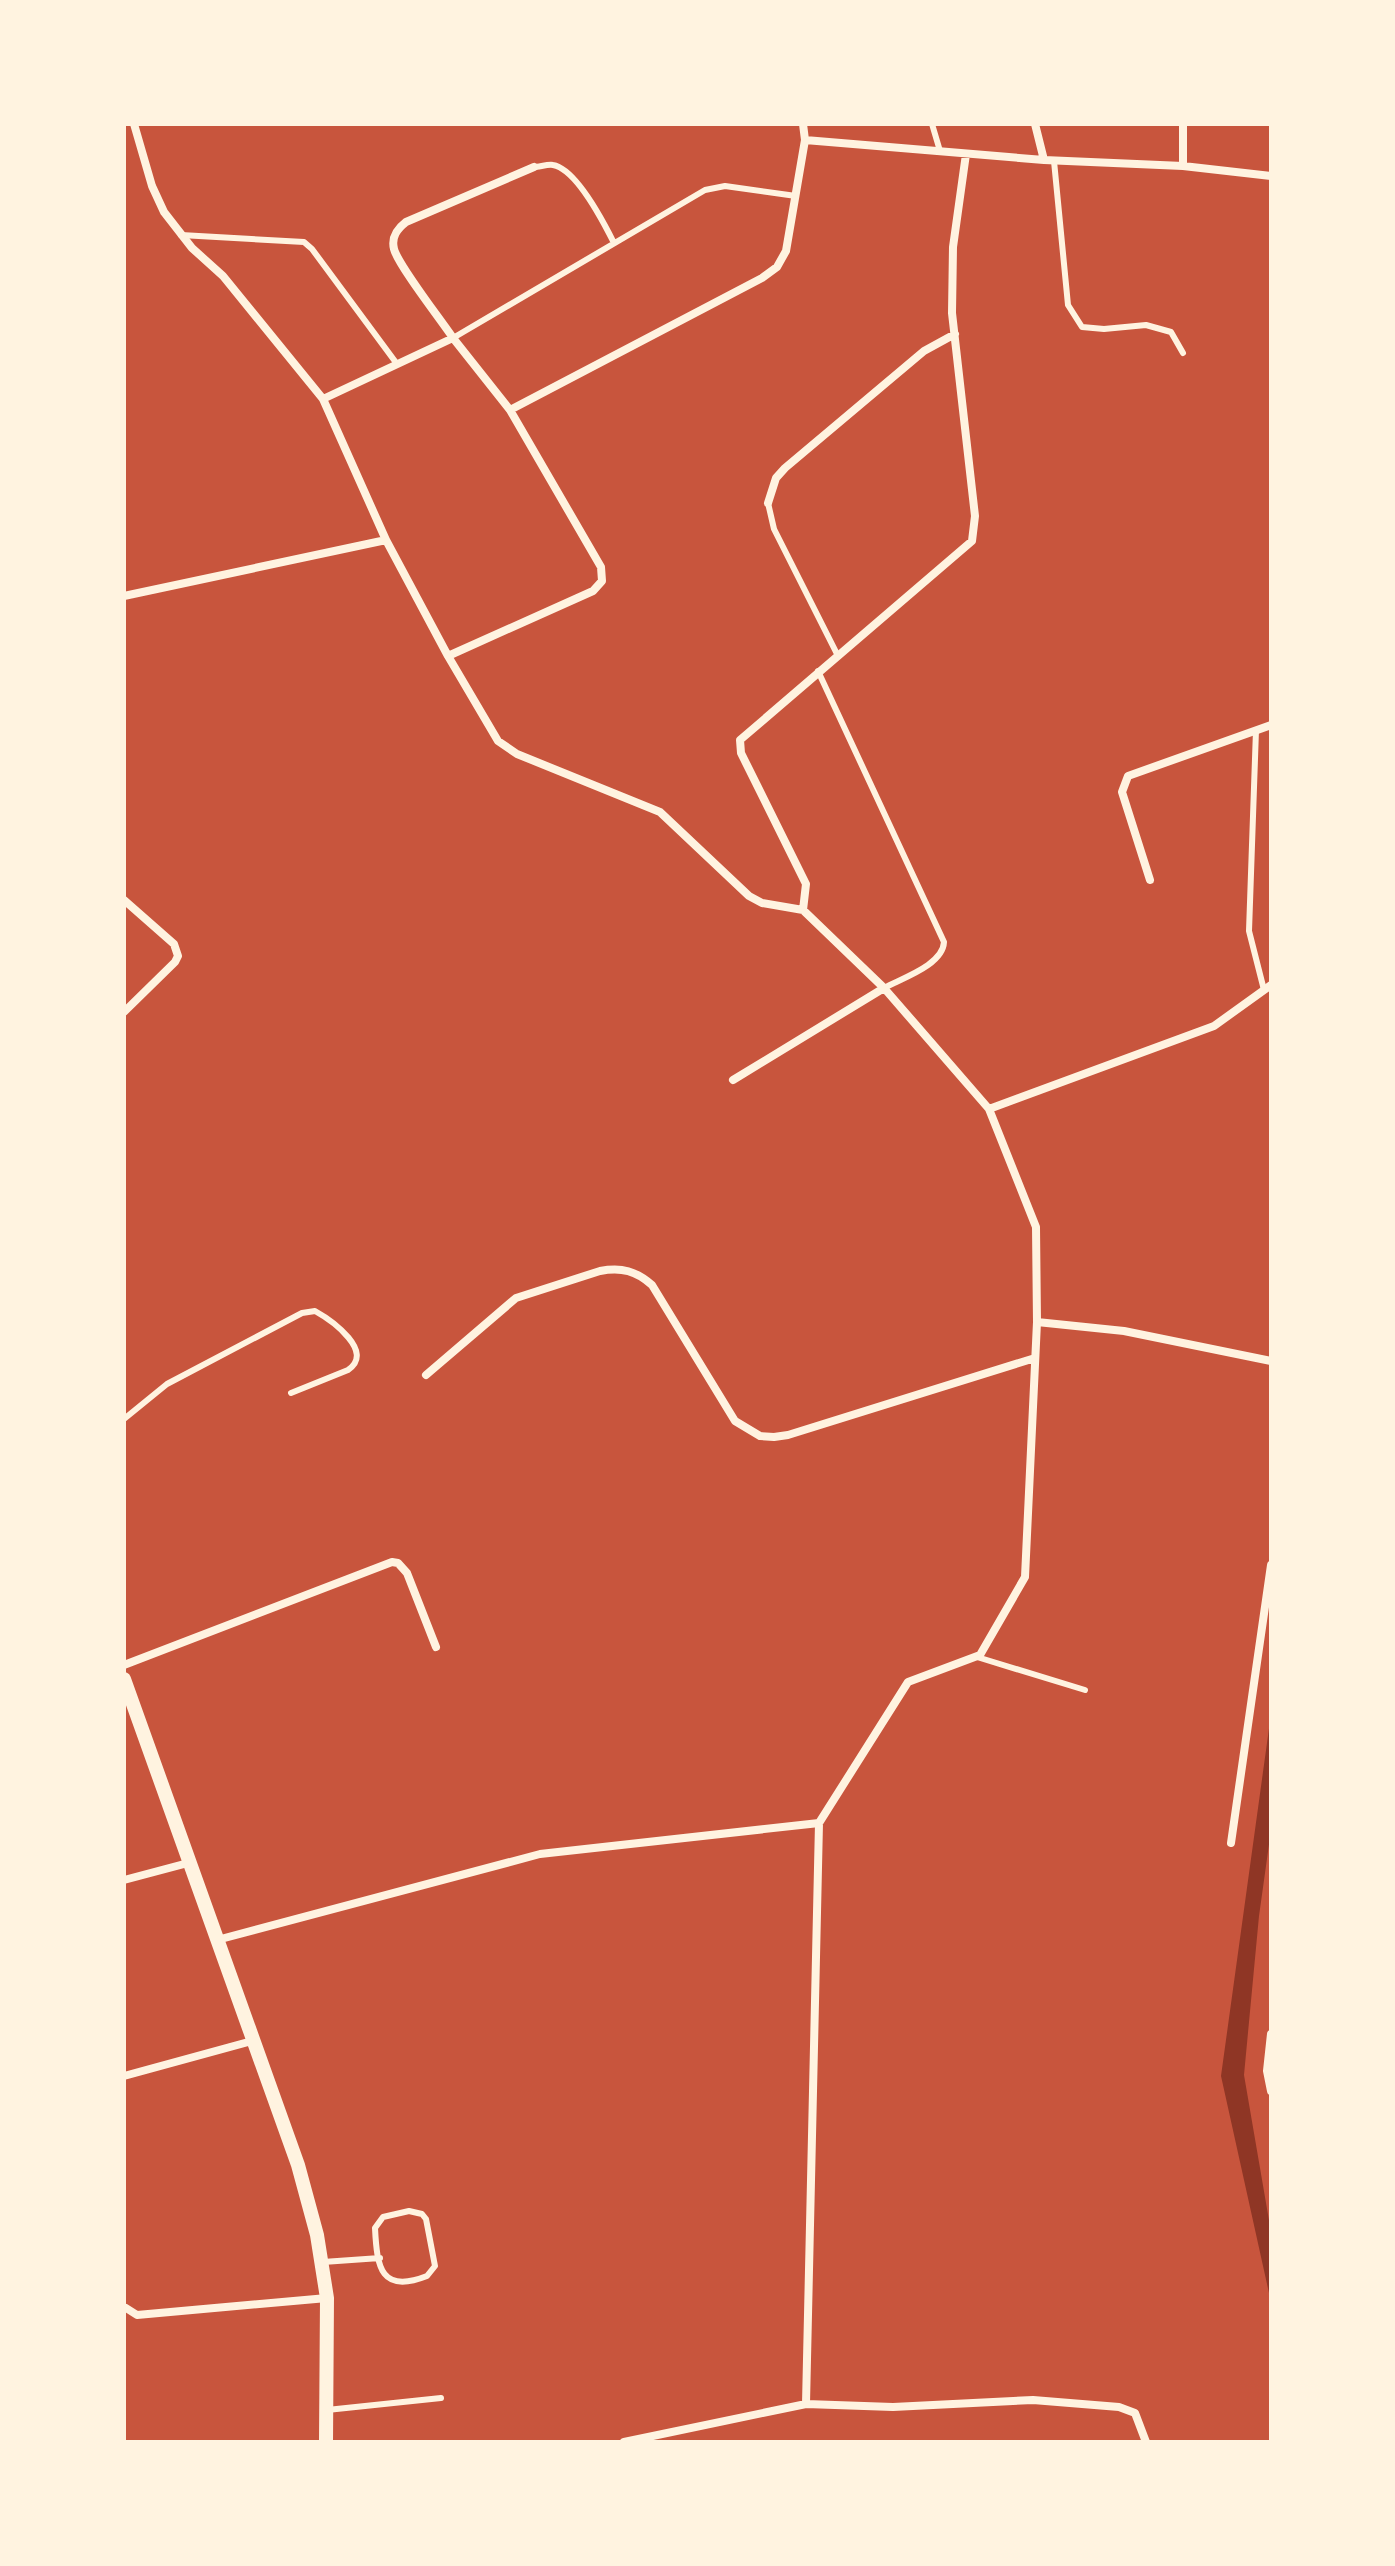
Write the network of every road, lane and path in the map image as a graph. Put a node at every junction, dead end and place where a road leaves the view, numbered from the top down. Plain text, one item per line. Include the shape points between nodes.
1 (134, 124) edge
2 (803, 124) edge
3 (932, 124) edge
4 (1035, 124) edge
5 (1183, 124) edge
6 (805, 140) junction
7 (940, 151) junction
8 (966, 154) junction
9 (1049, 161) junction
10 (1183, 166) junction
11 (534, 167) joint
12 (1271, 176) edge
13 (796, 196) junction
14 (181, 235) junction
15 (614, 243) junction
16 (955, 334) junction
17 (453, 338) junction
18 (1183, 353) dead end
19 (397, 364) junction
20 (323, 399) junction
21 (510, 410) junction
22 (768, 503) joint
23 (386, 540) junction
24 (124, 596) edge
25 (837, 654) junction
26 (448, 656) junction
27 (818, 671) junction
28 (1271, 725) edge
29 (1256, 730) junction
30 (1150, 880) dead end
31 (124, 900) edge
32 (803, 910) junction
33 (884, 988) junction
34 (1268, 988) edge
35 (124, 1012) edge
36 (733, 1080) dead end
37 (989, 1109) junction
38 (1037, 1322) junction
39 (1035, 1358) junction
40 (1271, 1361) edge
41 (426, 1375) dead end
42 (291, 1393) dead end
43 (124, 1419) edge
44 (1271, 1565) edge
45 (436, 1647) dead end
46 (977, 1657) junction
47 (124, 1665) edge
48 (124, 1679) edge
49 (1085, 1690) dead end
50 (819, 1823) junction
51 (1231, 1843) dead end
52 (188, 1863) junction
53 (124, 1880) edge
54 (216, 1941) junction
55 (1271, 2034) edge
56 (252, 2041) junction
57 (124, 2076) edge
58 (1271, 2091) edge
59 (380, 2258) junction
60 (321, 2262) junction
61 (327, 2298) junction
62 (126, 2308) dead end
63 (441, 2398) dead end
64 (806, 2404) junction
65 (327, 2410) junction
66 (326, 2442) edge
67 (624, 2442) edge
68 (1146, 2442) edge

1 - 14 street via 152,186
2 - 6 street
3 - 7 lane
4 - 9 street
5 - 10 street
6 - 7 street
6 - 13 street
7 - 8 street
8 - 9 street
8 - 16 street via 953,247
9 - 10 street
9 - 18 lane via 1068,305 1082,327 1146,325 1171,332
10 - 12 street
11 - 15 lane via 553,165 567,173 597,209
11 - 17 street via 406,222 394,237 397,256
13 - 15 lane via 712,188
13 - 21 street via 786,251 770,274
14 - 19 lane via 304,242
14 - 20 street via 223,276
15 - 17 lane
16 - 22 street via 924,351 785,468
16 - 25 street via 975,516 972,541
17 - 19 street
17 - 21 street
19 - 20 street
20 - 23 street
21 - 26 street via 601,567 602,581 593,591
22 - 25 lane via 774,529
23 - 24 street
23 - 26 street
25 - 27 street
26 - 32 street via 503,746 660,812 749,896
27 - 32 street via 743,734 739,746 806,884
27 - 33 lane via 944,942 936,960
28 - 29 street
29 - 30 street via 1128,776 1122,792
29 - 34 lane via 1249,931
31 - 35 street via 174,944 178,956
32 - 33 street
33 - 36 street
33 - 37 street
34 - 37 street via 1217,1024
37 - 38 street via 1036,1223
38 - 39 street
38 - 40 street via 1124,1331
39 - 41 street via 788,1435 760,1436 735,1421 652,1285 615,1269 516,1298
39 - 46 street via 1025,1577
42 - 43 lane via 348,1370 358,1358 353,1343 315,1311 167,1384
44 - 51 street
45 - 47 street via 407,1573 392,1562
46 - 49 lane
46 - 50 street via 908,1682
48 - 52 street
50 - 54 street via 540,1854
50 - 64 street
52 - 53 street
52 - 54 street
54 - 56 street
55 - 58 street
56 - 57 street
56 - 60 street via 298,2165
59 - 59 lane via 384,2275 394,2282 427,2276 435,2259 422,2214 383,2217 375,2228
59 - 60 lane
60 - 61 street
61 - 62 street via 137,2315
61 - 65 street
63 - 65 lane
64 - 67 street
64 - 68 street via 893,2407 1033,2400 1119,2407 1135,2413
65 - 66 street

